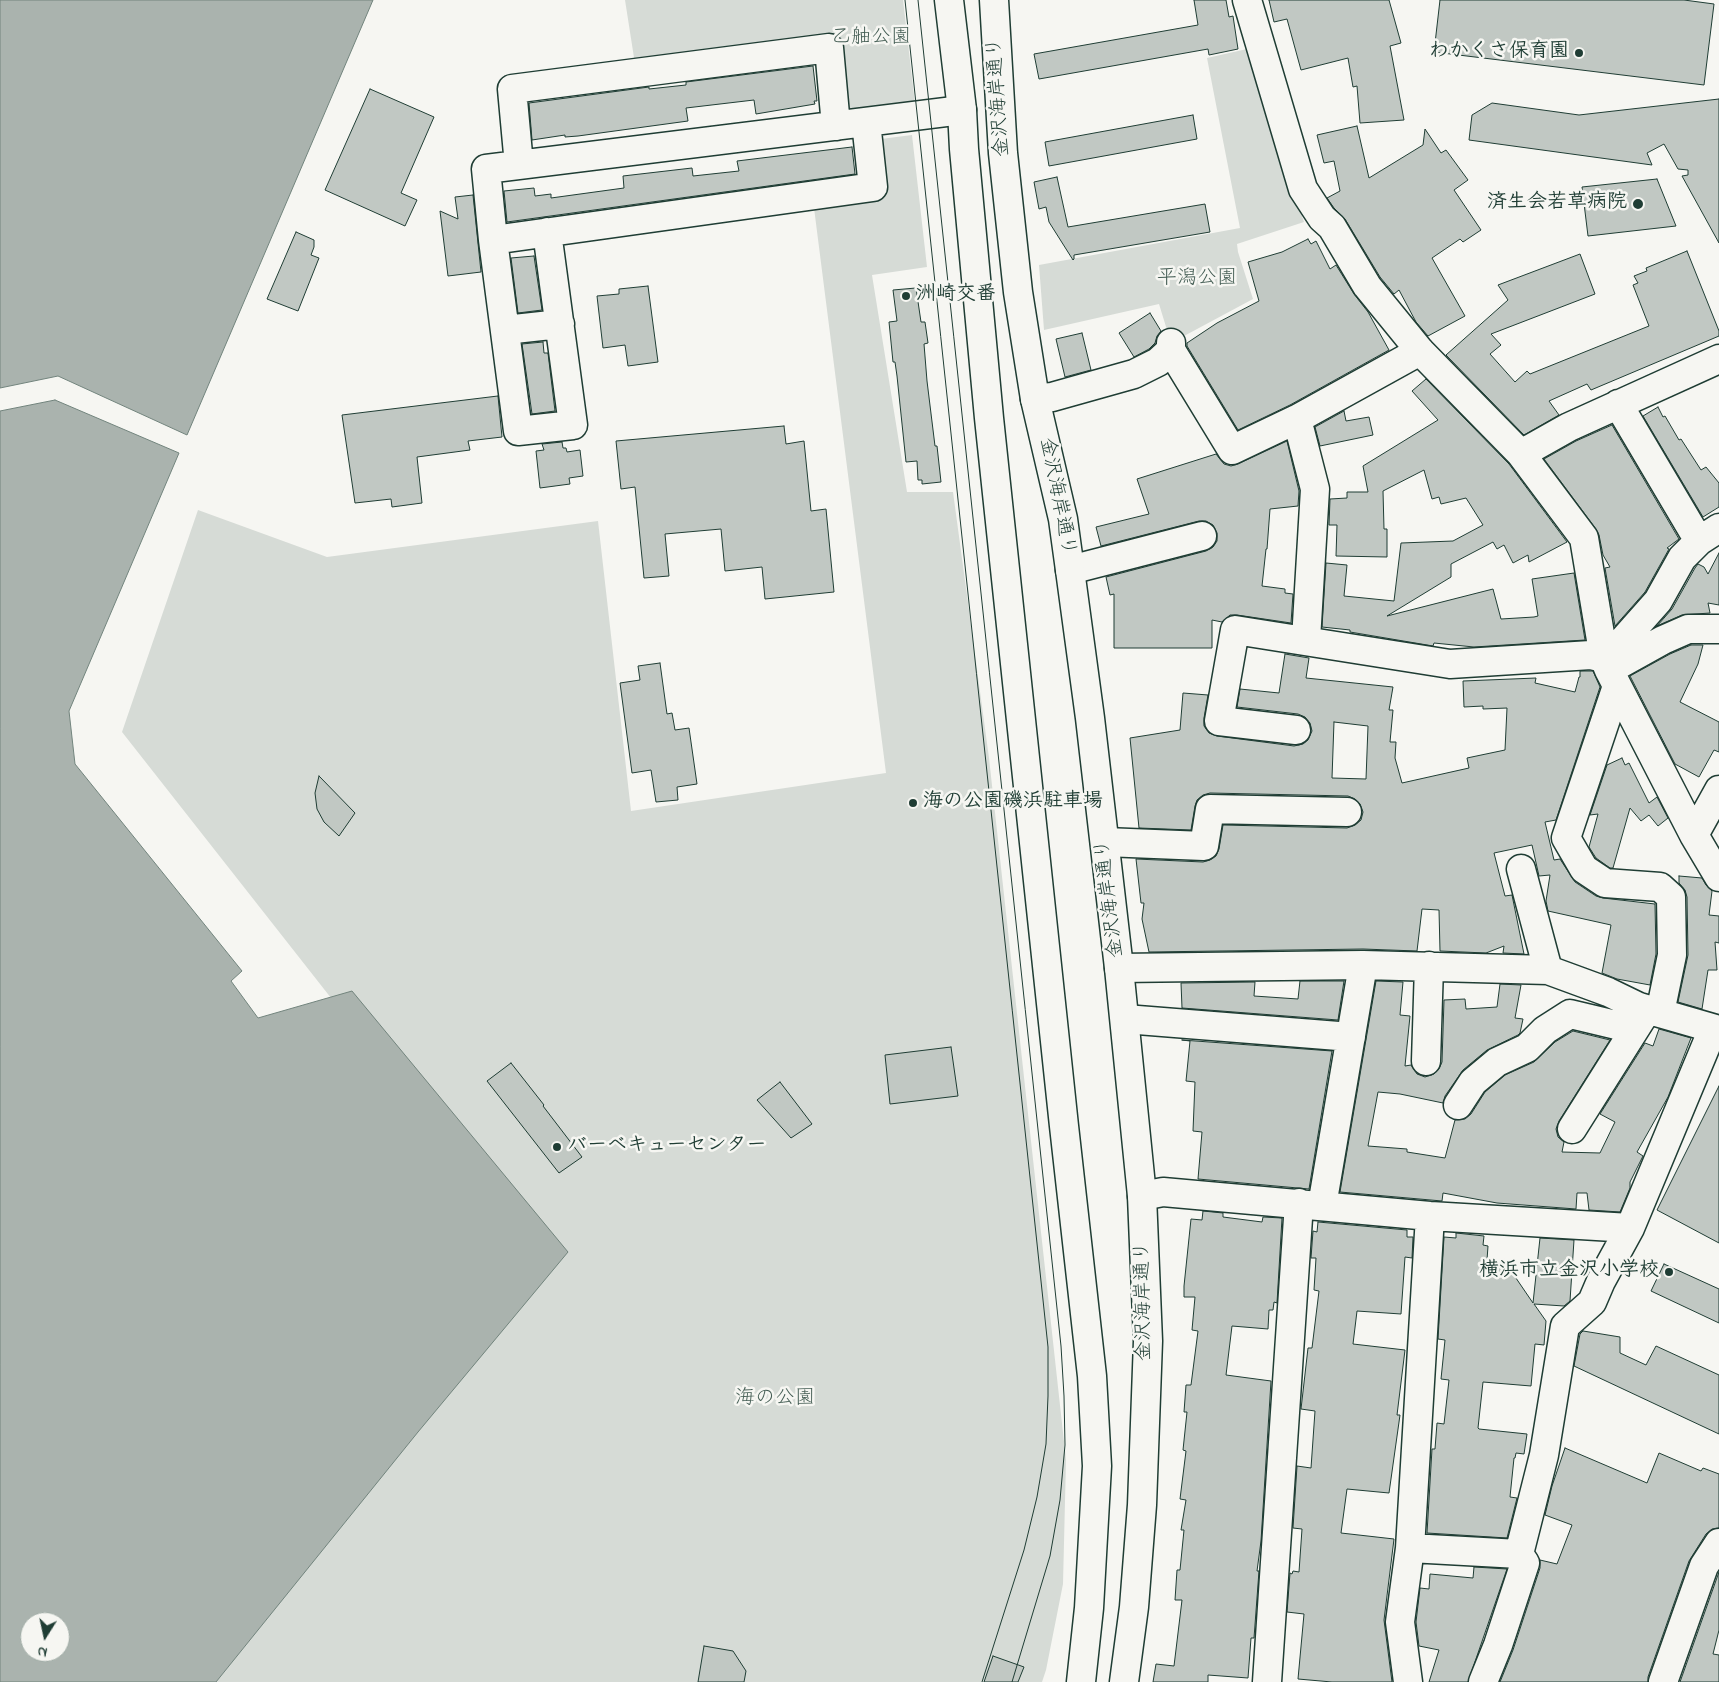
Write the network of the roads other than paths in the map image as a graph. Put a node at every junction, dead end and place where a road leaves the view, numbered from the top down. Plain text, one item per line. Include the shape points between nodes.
1 (949, 0) edge
2 (994, 0) edge
3 (1247, 0) edge
4 (962, 110) junction
5 (866, 122) junction
6 (836, 126) junction
7 (519, 165) junction
8 (547, 232) junction
9 (493, 240) junction
10 (560, 324) junction
11 (505, 330) junction
12 (1420, 351) junction
13 (1719, 359) edge
14 (1035, 399) junction
15 (1618, 404) junction
16 (1297, 418) junction
17 (1521, 454) junction
18 (1709, 534) edge
19 (1202, 536) dead end
20 (1070, 570) junction
21 (1719, 629) edge
22 (1306, 640) junction
23 (1610, 671) junction
24 (1296, 730) dead end
25 (1719, 790) edge
26 (1347, 812) dead end
27 (1694, 835) junction
28 (1104, 842) junction
29 (1521, 869) dead end
30 (1719, 878) edge
31 (1363, 965) junction
32 (1429, 966) junction
33 (1119, 968) junction
34 (1548, 970) junction
35 (1649, 1010) junction
36 (1124, 1019) junction
37 (1716, 1030) edge
38 (1351, 1037) junction
39 (1426, 1061) dead end
40 (1458, 1105) dead end
41 (1572, 1129) dead end
42 (1142, 1196) junction
43 (1311, 1205) junction
44 (1430, 1216) junction
45 (1630, 1228) junction
46 (1719, 1543) edge
47 (1410, 1548) junction
48 (1519, 1554) junction
49 (1089, 1608) junction
50 (1067, 1682) edge
51 (1082, 1682) edge
52 (1124, 1682) edge
53 (1267, 1682) edge
54 (1408, 1682) edge
55 (1483, 1682) edge
56 (1663, 1682) edge

1 - 4 street
2 - 14 street, 金沢海岸通り via 1004,163 1018,292
3 - 12 street via 1303,189 1322,218 1332,226 1367,286
4 - 5 street
4 - 49 street via 989,418 1092,1376 1097,1466
5 - 6 street
5 - 8 street via 873,188
6 - 7 street
6 - 7 street via 829,48 512,90
7 - 9 street via 486,169
8 - 9 street
8 - 10 street
9 - 11 street
10 - 11 street
10 - 11 street via 573,425 518,431
12 - 16 street
12 - 17 street
13 - 15 street
14 - 16 street via 1134,374 1158,362 1171,346 1232,450
14 - 20 street, 金沢海岸通り via 1063,520
15 - 17 street
15 - 18 street
16 - 22 street via 1315,489
17 - 23 street via 1584,538
18 - 23 street via 1682,558 1658,601 1611,654
19 - 20 street
20 - 28 street, 金沢海岸通り
21 - 23 street via 1688,629
22 - 23 street via 1450,664 1591,655
22 - 24 street via 1235,630 1219,722
23 - 27 street
23 - 35 street via 1566,838 1584,869 1605,883 1660,887 1671,897 1672,955
25 - 27 street
26 - 28 street via 1210,809 1204,846
27 - 30 street
28 - 33 street, 金沢海岸通り
29 - 34 street
31 - 32 street
31 - 33 street
31 - 38 street
32 - 34 street
32 - 39 street
33 - 36 street, 金沢海岸通り
34 - 35 street
35 - 37 street
35 - 40 street via 1616,1025 1570,1014 1545,1030 1527,1048 1497,1062 1473,1082
35 - 41 street
36 - 38 street
36 - 42 street, 金沢海岸通り
37 - 45 street
38 - 43 street
42 - 43 street via 1163,1192
42 - 52 street, 金沢海岸通り via 1148,1341 1143,1496
43 - 44 street
43 - 53 street
44 - 45 street
44 - 47 street
45 - 48 street via 1592,1302 1565,1326 1544,1455
46 - 56 street via 1704,1568
47 - 48 street
47 - 54 street via 1400,1622
48 - 55 street via 1525,1563
49 - 50 street
49 - 51 street

